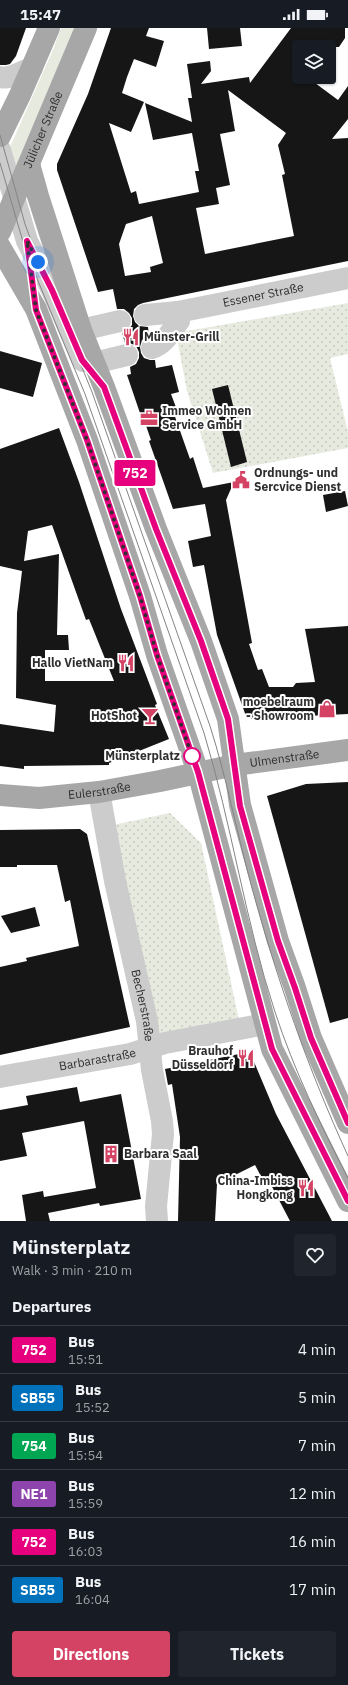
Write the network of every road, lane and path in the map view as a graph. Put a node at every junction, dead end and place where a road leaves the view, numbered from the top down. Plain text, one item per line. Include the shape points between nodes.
1 (49, 28) edge
2 (86, 28) edge
3 (32, 68) junction
4 (0, 77) edge
5 (0, 136) edge
6 (0, 150) edge
7 (30, 164) junction
8 (14, 198) junction
9 (0, 232) edge
10 (27, 241) junction
11 (0, 247) edge
12 (348, 278) edge
13 (36, 310) junction
14 (178, 312) junction
15 (145, 315) dead end
16 (120, 321) dead end
17 (81, 330) junction
18 (152, 348) dead end
19 (127, 355) dead end
20 (94, 363) junction
21 (104, 387) junction
22 (348, 750) edge
23 (235, 765) junction
24 (198, 772) junction
25 (99, 792) junction
26 (0, 795) edge
27 (265, 1024) junction
28 (150, 1048) junction
29 (0, 1077) edge
30 (348, 1123) edge
31 (348, 1201) edge
32 (157, 1221) edge

1 - 3 main road
2 - 7 main road, Jülicher Straße
3 - 4 street via 14,76
3 - 5 main road
6 - 8 street
7 - 8 main road, Jülicher Straße
7 - 17 main road via 44,217
8 - 9 main road, Jülicher Straße
8 - 10 street
10 - 13 street
10 - 21 street via 52,290 82,360
11 - 13 main road
12 - 14 street, Essener Straße
13 - 24 main road via 87,440
14 - 15 street, Essener Straße
14 - 18 street via 179,321 165,340
16 - 17 street
17 - 20 main road
19 - 20 street
20 - 21 main road
21 - 23 main road via 156,529 201,641 228,719
22 - 23 main road, Ulmenstraße
23 - 24 main road, Ulmenstraße
23 - 30 main road via 240,806 278,941 311,1038
24 - 25 main road, Eulerstraße
24 - 27 main road
25 - 26 main road, Eulerstraße via 39,798
25 - 28 street, Becherstraße via 115,882 147,1021
27 - 28 street, Barbarastraße
27 - 31 main road via 272,1049
28 - 29 street, Barbarastraße via 130,1054
28 - 32 street, Becherstraße via 163,1134 156,1206

